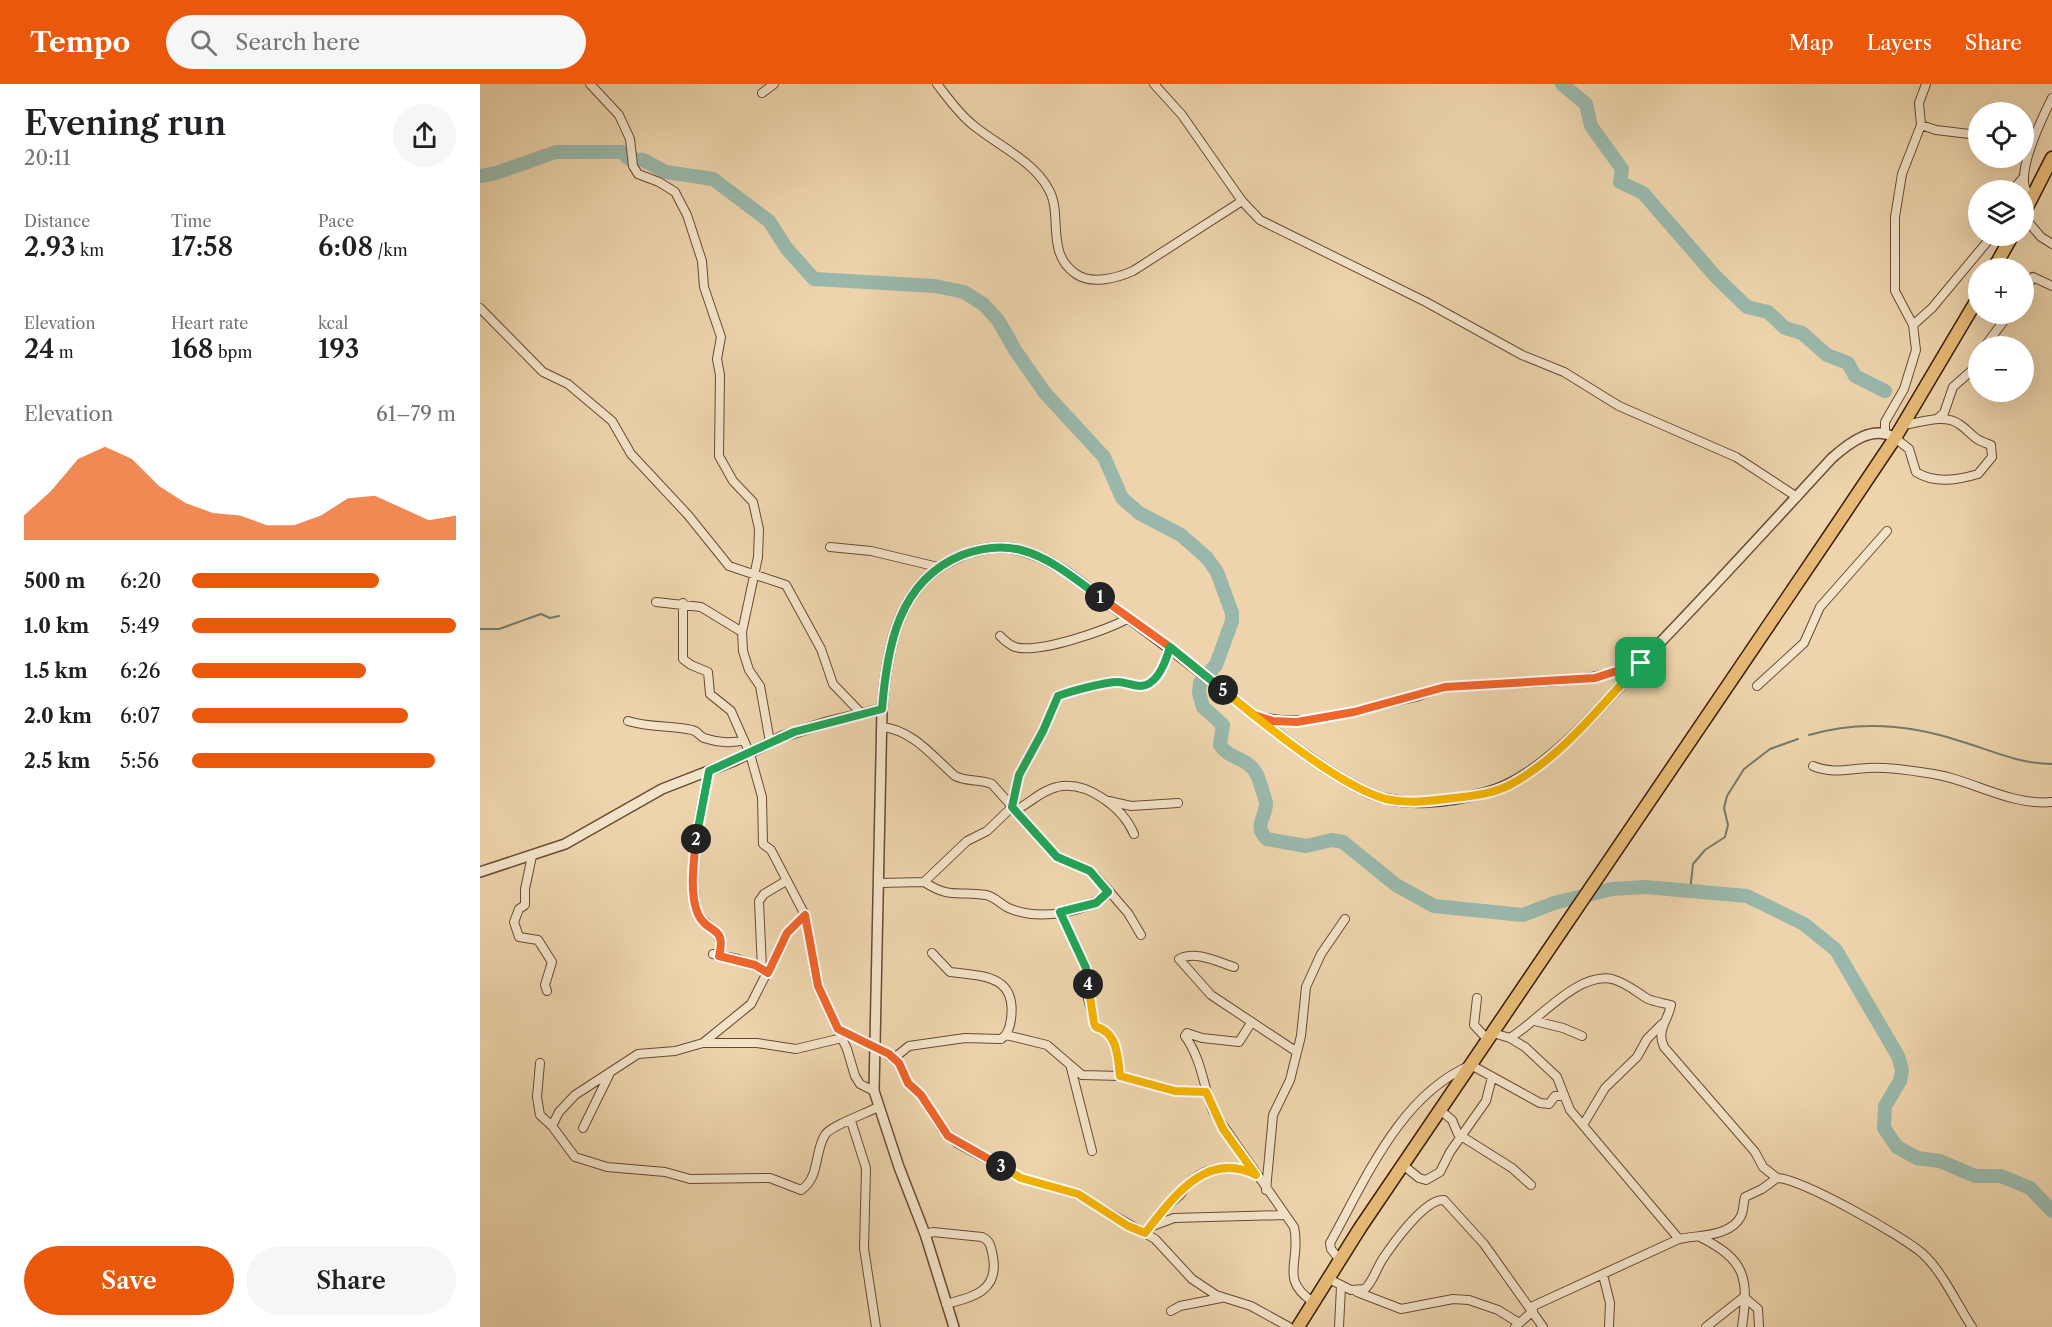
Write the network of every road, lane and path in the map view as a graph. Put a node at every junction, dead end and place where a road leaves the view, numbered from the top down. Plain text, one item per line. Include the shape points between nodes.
1 (590, 84) edge
2 (774, 84) edge
3 (937, 84) edge
4 (1154, 84) edge
5 (1926, 84) edge
6 (762, 93) dead end
7 (2052, 98) edge
8 (1921, 125) junction
9 (1968, 134) edge
10 (2052, 158) edge
11 (2022, 179) edge
12 (2034, 192) edge
13 (1242, 201) junction
14 (2034, 225) edge
15 (2052, 244) edge
16 (1984, 246) edge
17 (2034, 277) edge
18 (2052, 286) edge
19 (480, 309) edge
20 (1968, 315) edge
21 (1913, 326) junction
22 (1968, 374) edge
23 (1937, 420) junction
24 (1903, 425) junction
25 (1890, 435) junction
26 (1797, 497) junction
27 (1887, 531) dead end
28 (830, 547) dead end
29 (938, 567) junction
30 (755, 574) junction
31 (656, 602) dead end
32 (683, 603) junction
33 (1129, 618) junction
34 (742, 632) junction
35 (1000, 636) dead end
36 (1170, 647) junction
37 (1641, 663) junction
38 (1757, 686) dead end
39 (882, 709) junction
40 (861, 713) junction
41 (1254, 715) junction
42 (628, 720) dead end
43 (882, 727) junction
44 (744, 740) junction
45 (770, 742) junction
46 (750, 754) junction
47 (1814, 766) dead end
48 (709, 771) junction
49 (1102, 799) junction
50 (2052, 802) edge
51 (1178, 803) dead end
52 (1014, 808) junction
53 (1134, 834) dead end
54 (532, 856) junction
55 (480, 872) edge
56 (786, 881) junction
57 (924, 882) junction
58 (879, 883) junction
59 (1108, 892) junction
60 (1060, 912) junction
61 (805, 915) junction
62 (1345, 919) dead end
63 (1141, 935) dead end
64 (932, 953) dead end
65 (1234, 967) dead end
66 (765, 971) junction
67 (547, 991) dead end
68 (1477, 998) dead end
69 (1535, 1021) junction
70 (1251, 1023) junction
71 (1662, 1024) junction
72 (838, 1029) junction
73 (1006, 1035) junction
74 (1490, 1036) junction
75 (1582, 1036) dead end
76 (842, 1038) junction
77 (1510, 1038) junction
78 (703, 1043) junction
79 (874, 1045) junction
80 (1297, 1052) junction
81 (894, 1058) junction
82 (540, 1063) dead end
83 (1471, 1065) junction
84 (1070, 1067) junction
85 (611, 1071) junction
86 (1120, 1076) junction
87 (1492, 1077) junction
88 (874, 1091) junction
89 (1206, 1092) junction
90 (1563, 1096) junction
91 (878, 1107) junction
92 (1440, 1110) junction
93 (851, 1121) junction
94 (1583, 1125) junction
95 (552, 1126) junction
96 (583, 1128) dead end
97 (1462, 1136) junction
98 (1092, 1152) dead end
99 (1403, 1165) junction
100 (1256, 1175) junction
101 (1777, 1178) junction
102 (1531, 1185) dead end
103 (1266, 1190) junction
104 (1285, 1215) junction
105 (1148, 1230) junction
106 (925, 1234) junction
107 (1701, 1237) junction
108 (1679, 1239) junction
109 (1339, 1259) junction
110 (1603, 1275) junction
111 (1327, 1278) junction
112 (1341, 1287) junction
113 (1356, 1291) junction
114 (1744, 1297) junction
115 (1221, 1298) junction
116 (1313, 1302) junction
117 (946, 1304) junction
118 (1532, 1309) junction
119 (1171, 1311) dead end
120 (1517, 1325) edge
121 (876, 1327) edge
122 (954, 1327) edge
123 (1289, 1327) edge
124 (1298, 1327) edge
125 (1339, 1327) edge
126 (1543, 1327) edge
127 (1609, 1327) edge
128 (1706, 1327) edge
129 (1742, 1327) edge
130 (1759, 1327) edge
131 (1972, 1327) edge

1 - 30 street via 619,115 632,145 632,164 641,177 675,192 687,215 702,261 704,287 722,337 717,359 717,446 733,482 753,502 759,529
2 - 6 street
3 - 13 street via 973,125 1012,151 1049,189 1056,215 1056,244 1068,265 1085,278 1113,278 1133,271
4 - 13 street via 1182,116
5 - 8 street via 1918,103
7 - 11 street
8 - 9 street
8 - 21 street via 1902,174 1895,218 1895,291
10 - 12 highway
13 - 26 street via 1260,220 1426,302 1522,356 1564,372 1619,406 1736,457
14 - 15 street
16 - 21 street
17 - 18 street
19 - 30 street via 543,372 568,384 612,422 631,454 729,566
20 - 24 highway
21 - 25 street via 1917,343 1914,358 1904,389 1885,422
22 - 23 street via 1953,387 1944,413
23 - 24 street
23 - 25 street via 1953,420 1973,438 1991,445 1992,457 1986,468 1965,478 1923,476 1913,467 1909,449
24 - 25 highway
25 - 26 street via 1874,433 1846,446
25 - 74 highway via 1672,770
26 - 37 street
27 - 38 street via 1820,607 1804,643
28 - 29 street via 871,551
29 - 33 street via 972,551 1019,550 1056,565
29 - 39 street via 914,591 900,616 888,651
30 - 34 street
30 - 40 street via 786,585 822,649 833,684
31 - 32 street
32 - 34 street via 711,611
32 - 44 street via 683,659 708,672 711,694 726,705
33 - 35 street via 1059,643 1024,648 1014,647
33 - 36 street
34 - 45 street via 745,662 760,686
36 - 41 street
36 - 52 street via 1157,676 1149,684 1111,683 1058,696 1019,775
37 - 41 street via 1586,679 1432,689 1368,709 1305,721 1273,721
37 - 41 street via 1566,742 1527,774 1494,791 1456,798 1414,802 1374,795 1331,770
39 - 40 street
39 - 43 street
40 - 45 street
42 - 44 street via 649,727 694,730 704,738 729,743
43 - 52 street via 913,739 955,776 992,784
43 - 58 street
44 - 46 street
45 - 46 street
46 - 48 street
46 - 56 street via 762,797 763,844 770,848
47 - 50 street via 1826,771 1868,768 1929,773 2008,797
48 - 54 street via 629,806 579,838
48 - 66 street via 696,842 695,902 702,920 720,936 716,955 738,959
49 - 51 street via 1131,806
49 - 52 street via 1075,787 1058,787
49 - 53 street via 1124,815
52 - 57 street via 987,831 967,841
52 - 59 street via 1057,857 1090,871
54 - 55 street
54 - 67 street via 525,905 514,922 519,937 538,940 552,962
56 - 61 street
56 - 66 street via 759,901
57 - 58 street
57 - 60 street via 951,895 991,897 1020,912
58 - 79 street
59 - 60 street via 1096,903
59 - 63 street via 1128,913
60 - 86 street via 1086,968 1094,1023 1111,1035
61 - 66 street via 787,933
61 - 72 street via 818,986
62 - 80 street via 1312,972 1302,1006
64 - 73 street via 950,972 994,979 1005,989 1011,1014
65 - 70 street via 1200,957 1179,959 1210,995
66 - 78 street via 751,1004
68 - 74 street via 1474,1025
69 - 71 street via 1574,988 1610,979 1648,999 1671,1005
69 - 75 street
69 - 77 street
70 - 80 street
70 - 89 street via 1239,1042 1185,1034 1202,1066
71 - 94 street via 1637,1057 1605,1088
71 - 101 street via 1664,1047 1755,1152 1763,1167
72 - 76 street
72 - 79 street
73 - 81 street via 1001,1039 972,1037 909,1046
73 - 84 street via 1047,1045
74 - 77 street
74 - 83 highway
76 - 78 street via 796,1049 757,1043
76 - 88 street via 855,1076 860,1084
77 - 90 street via 1557,1077
78 - 85 street via 675,1051 638,1054
79 - 81 street
79 - 88 street
80 - 103 street via 1290,1080 1273,1115
81 - 105 street via 942,1129 957,1143 1021,1178 1078,1194 1128,1226
82 - 95 street via 539,1110
83 - 87 street
83 - 92 highway
83 - 109 street via 1454,1072 1399,1125 1330,1243
84 - 86 street via 1082,1075
84 - 98 street
85 - 95 street via 575,1095
85 - 96 street
86 - 89 street via 1175,1091
87 - 90 street via 1540,1103 1549,1104 1555,1096
87 - 97 street via 1490,1094
88 - 91 street
89 - 100 street via 1223,1129
90 - 94 street
91 - 93 street
91 - 106 street
92 - 97 street
92 - 99 highway
93 - 95 street via 825,1134 809,1181 798,1190 770,1179 690,1179 665,1172 607,1167 575,1157
93 - 121 street via 866,1168 864,1248
94 - 108 street
97 - 99 street via 1440,1172 1431,1178 1419,1179
97 - 102 street
99 - 109 highway
100 - 103 street
100 - 105 street via 1230,1167 1203,1174 1169,1203
101 - 107 street via 1745,1197 1743,1212 1736,1222
101 - 131 street via 1814,1189 1921,1253
103 - 104 street
104 - 105 street via 1174,1218
104 - 116 street via 1294,1227 1298,1245 1293,1281
105 - 115 street via 1192,1279
106 - 117 street
106 - 117 street via 982,1237 991,1247 993,1278 976,1296
107 - 108 street
107 - 114 street via 1742,1269
108 - 110 street
109 - 111 highway
110 - 118 street
110 - 127 street via 1610,1302
111 - 112 street
111 - 116 highway
112 - 113 street
112 - 125 street
113 - 118 street via 1368,1285 1406,1228 1440,1199 1484,1244
113 - 120 street via 1401,1309 1453,1299 1469,1300 1498,1310
114 - 128 street
114 - 129 street
114 - 130 street via 1758,1310
115 - 119 street
115 - 123 street via 1251,1306
116 - 124 highway
117 - 122 street
118 - 120 street
118 - 126 street

